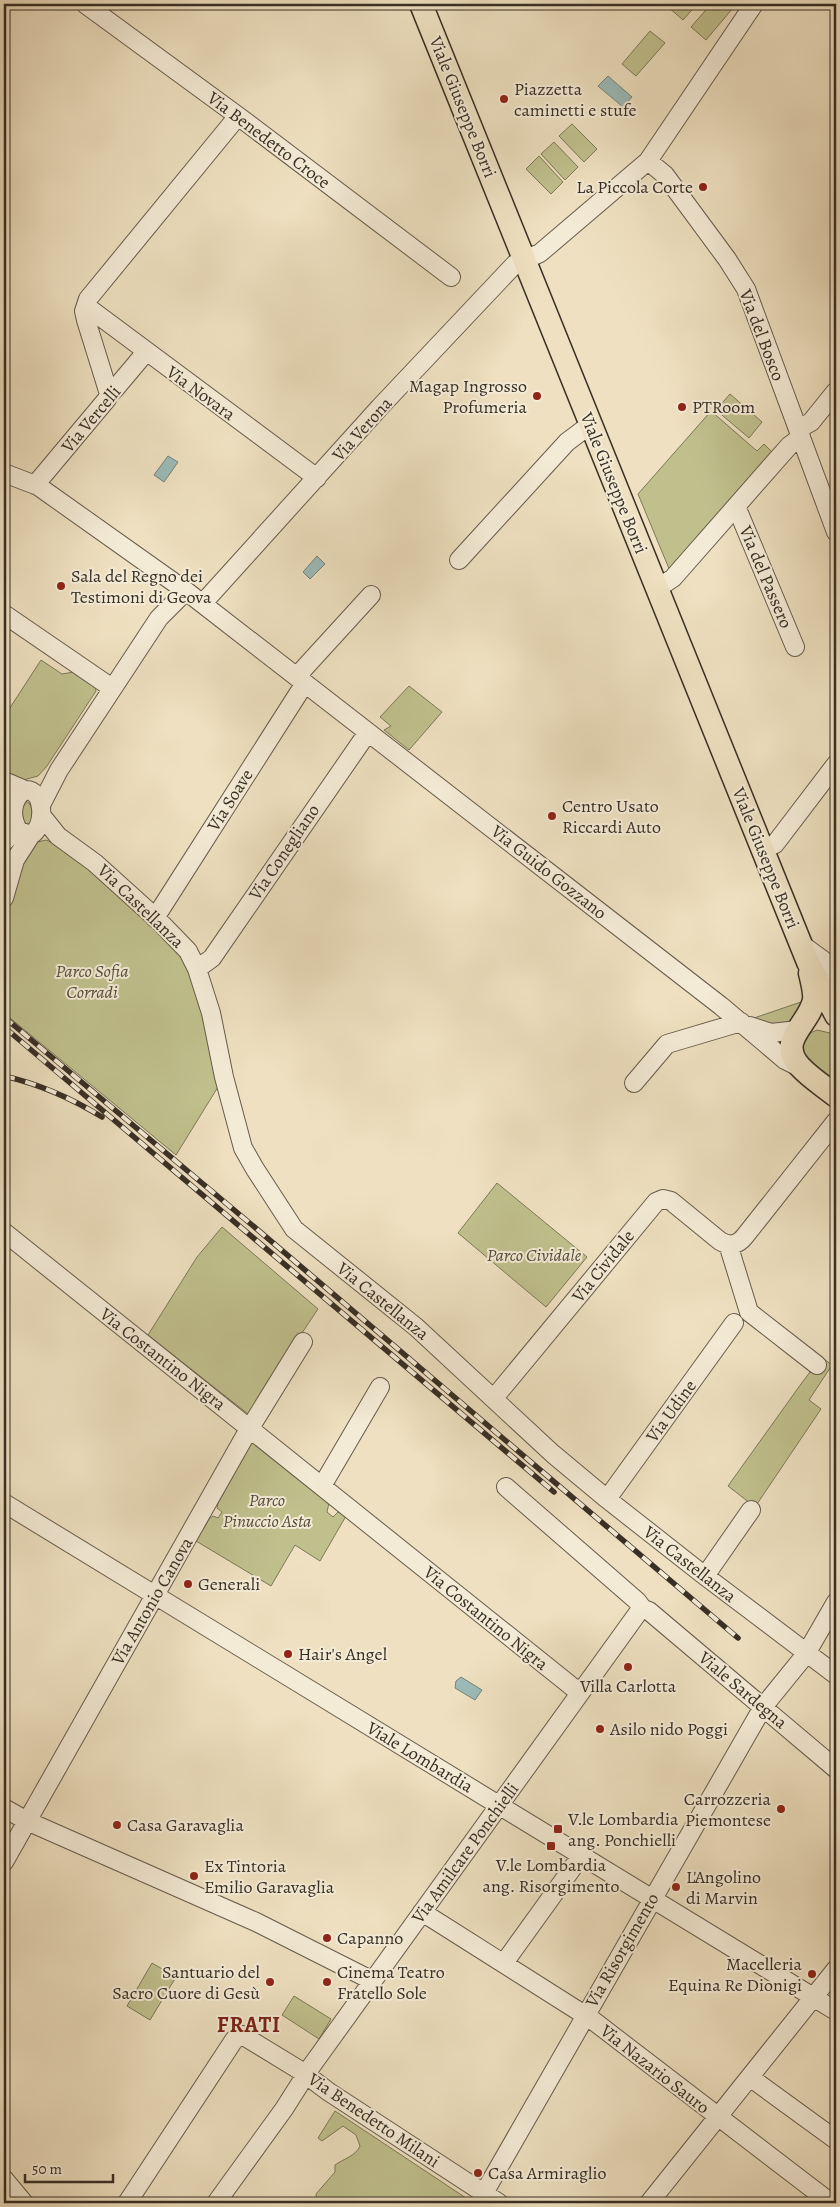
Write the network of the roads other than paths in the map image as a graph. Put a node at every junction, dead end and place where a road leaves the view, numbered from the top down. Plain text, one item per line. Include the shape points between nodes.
1 (85, 4) edge
2 (421, 4) edge
3 (754, 4) edge
4 (238, 116) junction
5 (648, 162) junction
6 (524, 258) junction
7 (452, 277) dead end
8 (86, 306) junction
9 (146, 352) junction
10 (836, 391) edge
11 (109, 394) junction
12 (590, 424) junction
13 (799, 433) junction
14 (4, 473) edge
15 (317, 478) junction
16 (35, 485) junction
17 (736, 506) junction
18 (836, 532) edge
19 (459, 560) dead end
20 (658, 588) junction
21 (186, 591) junction
22 (371, 595) dead end
23 (203, 603) junction
24 (4, 614) edge
25 (795, 647) dead end
26 (301, 679) junction
27 (112, 688) junction
28 (368, 732) junction
29 (836, 764) edge
30 (58, 770) junction
31 (4, 783) edge
32 (23, 794) junction
33 (31, 825) junction
34 (4, 842) edge
35 (763, 850) junction
36 (4, 898) edge
37 (155, 918) junction
38 (805, 953) junction
39 (196, 969) junction
40 (836, 990) edge
41 (836, 1014) edge
42 (741, 1022) junction
43 (800, 1028) junction
44 (836, 1030) edge
45 (801, 1068) junction
46 (634, 1083) dead end
47 (836, 1096) edge
48 (836, 1121) edge
49 (4, 1232) edge
50 (728, 1244) junction
51 (734, 1323) dead end
52 (303, 1342) dead end
53 (817, 1365) dead end
54 (380, 1388) dead end
55 (494, 1398) junction
56 (250, 1428) junction
57 (322, 1486) junction
58 (506, 1487) dead end
59 (607, 1499) junction
60 (4, 1503) edge
61 (751, 1510) dead end
62 (705, 1576) junction
63 (155, 1595) junction
64 (836, 1602) edge
65 (646, 1610) junction
66 (806, 1654) junction
67 (836, 1675) edge
68 (580, 1692) junction
69 (763, 1707) junction
70 (836, 1769) edge
71 (499, 1805) junction
72 (4, 1808) edge
73 (27, 1821) junction
74 (581, 1856) junction
75 (4, 1862) edge
76 (651, 1899) junction
77 (422, 1912) junction
78 (504, 1963) junction
79 (836, 1969) edge
80 (372, 1981) junction
81 (813, 1998) junction
82 (836, 2011) edge
83 (585, 2015) junction
84 (306, 2076) junction
85 (751, 2078) junction
86 (718, 2118) junction
87 (836, 2140) edge
88 (4, 2180) edge
89 (484, 2193) junction
90 (24, 2203) edge
91 (127, 2203) edge
92 (216, 2203) edge
93 (499, 2203) edge
94 (649, 2203) edge
95 (831, 2203) edge

1 - 4 street, Via Benedetto Croce
2 - 6 main road, Viale Giuseppe Borri
3 - 5 street
4 - 7 street, Via Benedetto Croce
4 - 8 street via 93,293
5 - 6 street via 540,253
5 - 13 street, Via del Bosco via 665,175 743,284
6 - 12 main road, Viale Giuseppe Borri
6 - 15 street, Via Verona via 512,267
8 - 9 street, Via Novara
8 - 11 street via 86,323
9 - 11 street, Via Vercelli
9 - 15 street, Via Novara
10 - 13 street
11 - 16 street, Via Vercelli
12 - 19 street via 567,442
12 - 20 main road, Viale Giuseppe Borri
13 - 17 street, Via del Passero
13 - 18 street, Via del Bosco
14 - 16 street, Via Guido Gozzano
15 - 23 street, Via Verona
16 - 21 street, Via Guido Gozzano
17 - 20 street, Via del Passero via 673,578
17 - 25 street, Via del Passero
20 - 35 main road, Viale Giuseppe Borri
21 - 23 street, Via Guido Gozzano
21 - 27 street via 159,618
22 - 26 street
23 - 26 street, Via Guido Gozzano
24 - 27 street
26 - 28 street, Via Guido Gozzano
26 - 37 street, Via Soave
27 - 30 street
28 - 39 street, Via Conegliano via 212,958
28 - 42 street, Via Guido Gozzano
29 - 35 street via 774,844
30 - 32 street
30 - 33 street
31 - 32 street
32 - 33 street
32 - 33 street via 13,815
33 - 34 street
33 - 36 street via 15,860
33 - 37 street, Via Castellanza via 58,836 96,863
35 - 38 main road, Viale Giuseppe Borri
37 - 39 street, Via Castellanza via 185,948
38 - 40 street via 823,960
38 - 41 main road
38 - 43 main road via 814,999
39 - 55 street, Via Castellanza via 215,1027 241,1142 288,1220 302,1236 416,1327
42 - 43 street via 771,1033
42 - 45 street, Via Guido Gozzano via 785,1060
42 - 46 street via 667,1044
43 - 44 main road via 817,1022
43 - 45 main road via 791,1048
45 - 47 main road
48 - 50 street via 742,1240
49 - 56 street, Via Costantino Nigra
50 - 53 street via 749,1312
50 - 55 street, Via Cividale via 671,1201 663,1199 656,1202
51 - 59 street, Via Udine
52 - 56 street, Via Antonio Canova
54 - 57 street
55 - 59 street, Via Castellanza
56 - 57 street, Via Costantino Nigra
56 - 63 street, Via Antonio Canova
57 - 68 street, Via Costantino Nigra
58 - 65 street, Viale Sardegna
59 - 62 street, Via Castellanza
60 - 63 street, Viale Lombardia
61 - 62 street
62 - 66 street, Via Castellanza
63 - 71 street, Viale Lombardia
63 - 73 street, Via Antonio Canova
64 - 66 street, Via Risorgimento
65 - 68 street, Via Amilcare Ponchielli via 635,1615
65 - 69 street, Viale Sardegna
66 - 67 street, Via Castellanza
66 - 69 street, Via Risorgimento
68 - 71 street, Via Amilcare Ponchielli
69 - 70 street, Viale Sardegna
69 - 76 street, Via Risorgimento
71 - 74 street, Viale Lombardia
71 - 77 street, Via Amilcare Ponchielli
72 - 73 street
73 - 75 street, Via Antonio Canova
73 - 80 street via 256,1922
74 - 76 street, Viale Lombardia
74 - 78 street
76 - 81 street, Viale Lombardia
76 - 83 street, Via Risorgimento
77 - 78 street, Via Nazario Sauro
77 - 80 street, Via Amilcare Ponchielli
78 - 83 street, Via Nazario Sauro
79 - 81 street
80 - 84 street, Via Amilcare Ponchielli
81 - 82 street, Viale Lombardia
81 - 85 street
83 - 86 street, Via Nazario Sauro
83 - 89 street, Via Risorgimento
84 - 89 street, Via Benedetto Milani
84 - 91 street, Via Benedetto Milani via 248,2037 236,2037
84 - 92 street, Via Amilcare Ponchielli
85 - 86 street
85 - 87 street
86 - 94 street
86 - 95 street, Via Nazario Sauro
88 - 90 street
89 - 93 street, Via Benedetto Milani

